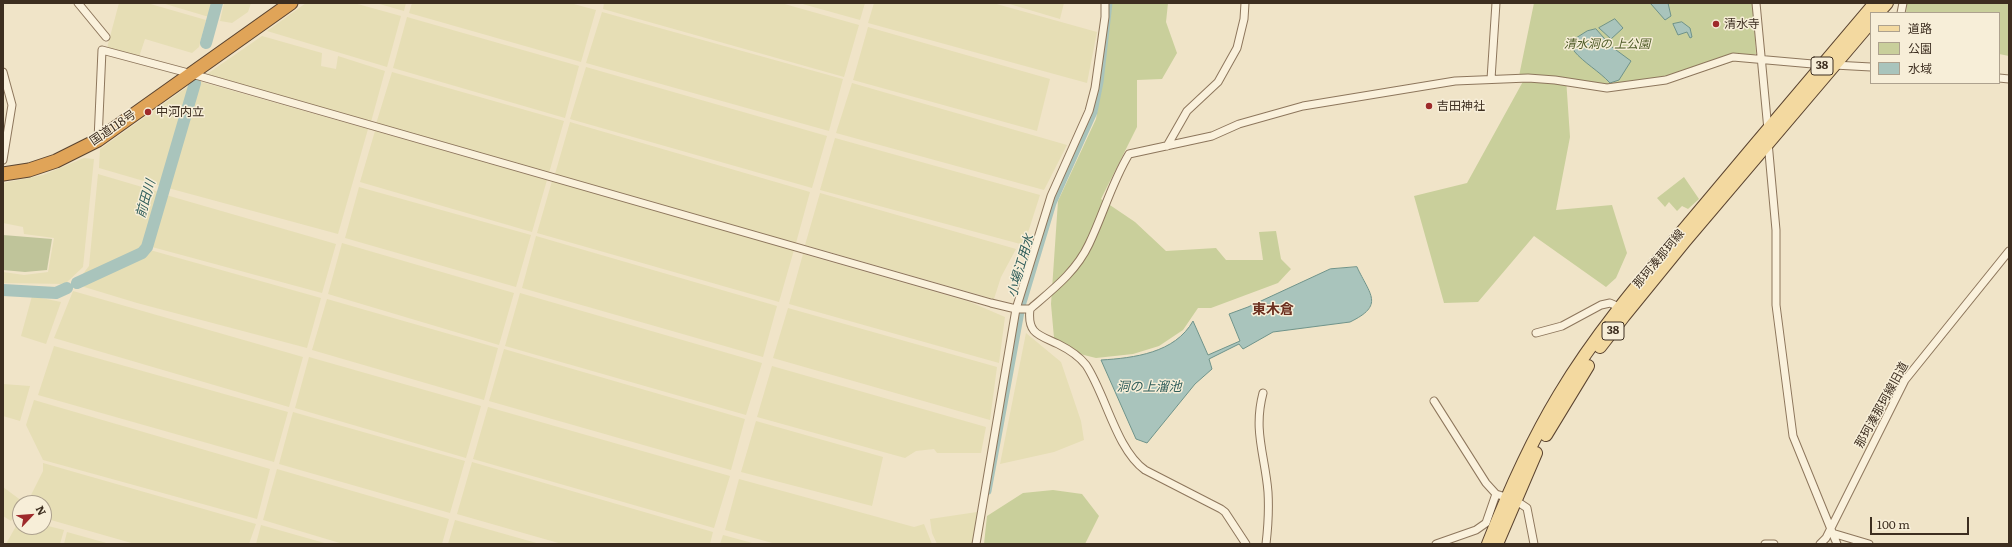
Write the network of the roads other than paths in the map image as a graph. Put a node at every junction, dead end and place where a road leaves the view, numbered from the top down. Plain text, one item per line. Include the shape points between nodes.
1 (78, 3) edge
2 (277, 3) edge
3 (291, 3) edge
4 (1105, 3) edge
5 (1245, 3) edge
6 (1496, 3) edge
7 (1756, 3) edge
8 (1875, 3) edge
9 (1887, 3) edge
10 (1879, 12) edge
11 (1870, 23) edge
12 (106, 37) dead end
13 (1761, 58) junction
14 (1829, 65) junction
15 (1870, 67) edge
16 (3, 72) edge
17 (187, 73) junction
18 (1491, 79) junction
19 (1768, 128) junction
20 (98, 134) junction
21 (1768, 143) junction
22 (1167, 146) junction
23 (3, 160) edge
24 (3, 167) edge
25 (3, 174) edge
26 (2009, 251) edge
27 (1619, 307) junction
28 (1022, 309) junction
29 (1536, 333) dead end
30 (1263, 393) dead end
31 (1434, 401) dead end
32 (1506, 497) junction
33 (1831, 530) junction
34 (976, 544) edge
35 (1246, 544) edge
36 (1266, 544) edge
37 (1436, 544) edge
38 (1488, 544) edge
39 (1497, 544) edge
40 (1534, 544) edge
41 (1765, 544) edge
42 (1774, 544) edge
43 (1820, 544) edge
44 (1837, 544) edge
45 (1869, 544) edge

1 - 12 street
2 - 17 highway, 国道118号
3 - 17 highway, 国道118号
4 - 28 street via 1095,88 1089,111 1051,196
5 - 22 street via 1237,48 1218,82 1187,111
6 - 18 street
7 - 13 street
8 - 14 main road, 那珂湊那珂線 / 38
9 - 10 main road
11 - 14 main road, 那珂湊那珂線 / 38
13 - 14 street
13 - 18 street via 1733,57 1666,80 1622,87 1607,88 1535,78
13 - 19 street
14 - 15 street
14 - 19 main road, 那珂湊那珂線 / 38
14 - 21 main road, 那珂湊那珂線 / 38
16 - 23 street via 12,105
17 - 20 highway, 国道118号
17 - 20 street via 102,50
17 - 28 street
18 - 22 street via 1455,81 1303,106 1239,124 1212,136
19 - 21 street
19 - 27 main road, 那珂湊那珂線 / 38
20 - 24 highway, 国道118号 via 54,154
20 - 25 highway, 国道118号 via 56,161 29,170
21 - 32 main road, 那珂湊那珂線 / 38 via 1605,341
21 - 33 street via 1776,230 1776,305 1793,436
22 - 28 street via 1129,154 1089,245 1064,281
26 - 33 street, 那珂湊那珂線旧道 via 1905,380
27 - 29 street via 1610,303 1601,305 1562,326
27 - 32 main road, 那珂湊那珂線 / 38 via 1559,395
28 - 34 street
28 - 35 street via 1032,329 1040,337 1081,358 1086,364 1136,464 1221,508
30 - 36 street via 1259,442 1268,492
31 - 32 street via 1486,483
32 - 37 street via 1486,523 1476,530
32 - 38 main road, 那珂湊那珂線 / 38
32 - 39 main road, 那珂湊那珂線 / 38
32 - 40 street via 1527,508
33 - 43 street, 那珂湊那珂線旧道
33 - 44 street
33 - 45 street
41 - 42 street

